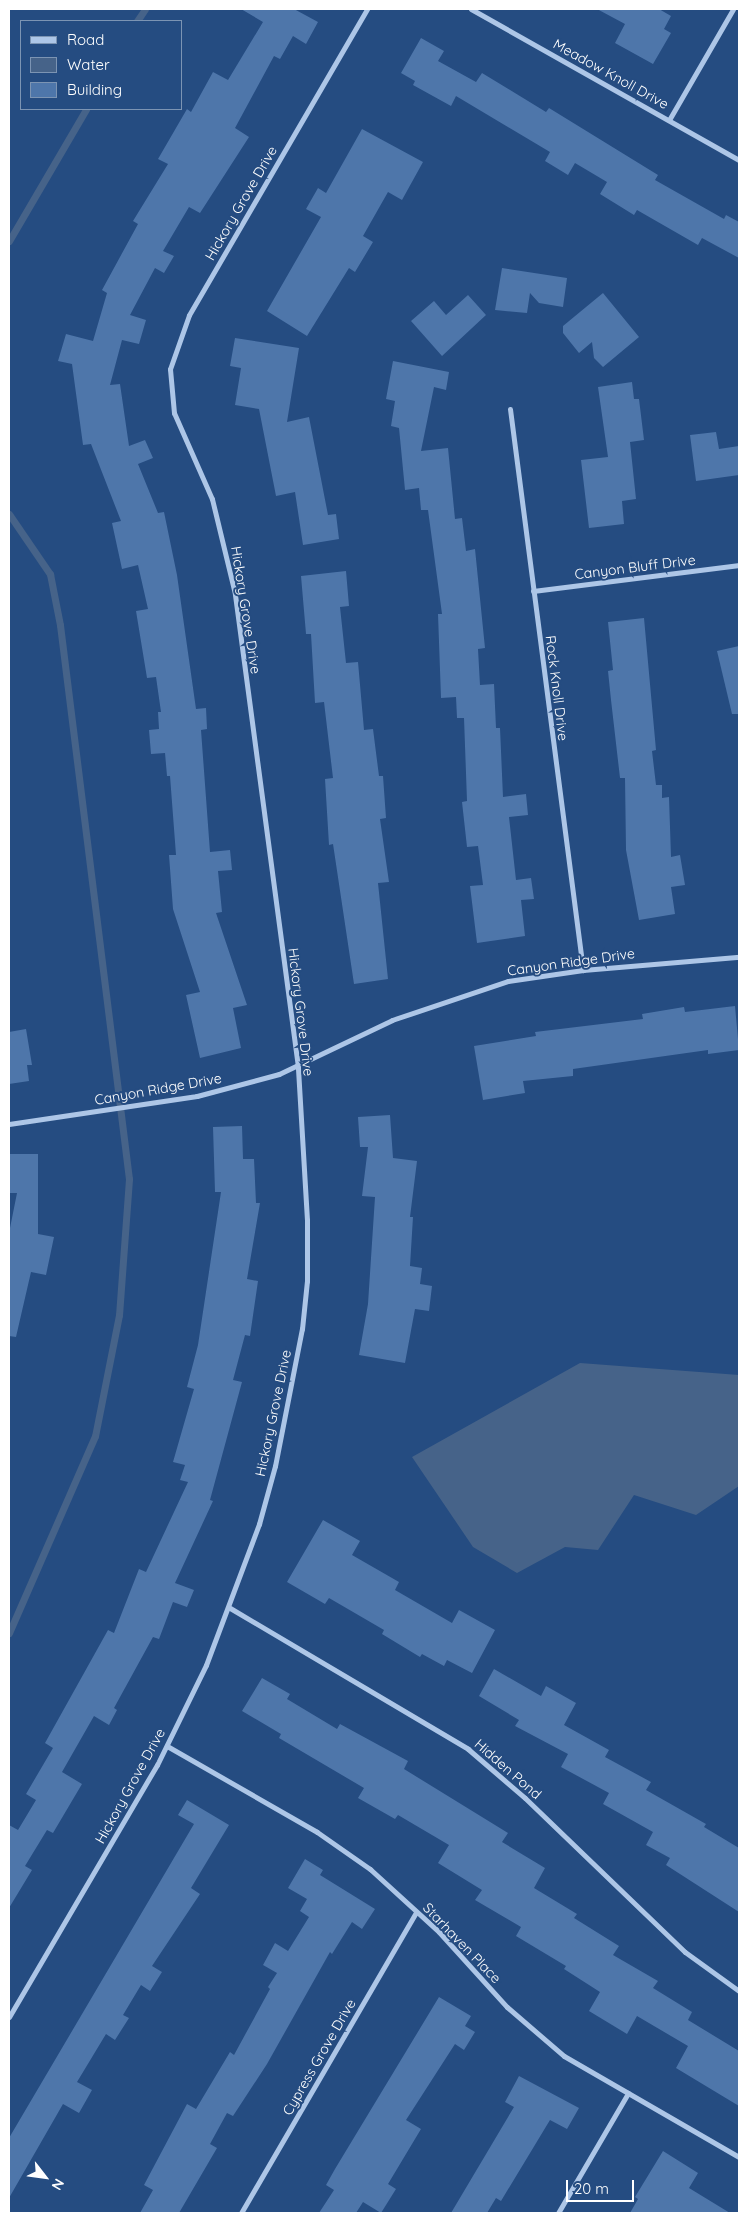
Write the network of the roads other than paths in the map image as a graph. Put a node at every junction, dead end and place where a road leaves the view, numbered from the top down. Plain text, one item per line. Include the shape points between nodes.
1 (367, 9) edge
2 (471, 9) edge
3 (733, 9) edge
4 (669, 120) junction
5 (739, 160) edge
6 (510, 409) dead end
7 (739, 565) edge
8 (533, 591) junction
9 (739, 957) edge
10 (583, 970) junction
11 (298, 1067) junction
12 (9, 1124) edge
13 (230, 1608) junction
14 (167, 1746) junction
15 (416, 1912) junction
16 (739, 1991) edge
17 (9, 2017) edge
18 (628, 2093) junction
19 (739, 2157) edge
20 (241, 2213) edge
21 (558, 2213) edge

1 - 11 street, Hickory Grove Drive via 189,315 170,369 174,413 212,499 235,594
2 - 4 street, Meadow Knoll Drive
3 - 4 street
4 - 5 street, Meadow Knoll Drive
6 - 8 street, Rock Knoll Drive
7 - 8 street, Canyon Bluff Drive
8 - 10 street, Rock Knoll Drive
9 - 10 street, Canyon Ridge Drive
10 - 11 street, Canyon Ridge Drive via 508,981 466,993 392,1020
11 - 12 street, Canyon Ridge Drive via 197,1096
11 - 13 street, Hickory Grove Drive via 307,1220 307,1281 302,1329 275,1466
13 - 14 street, Hickory Grove Drive
13 - 16 street, Hidden Pond via 468,1749 525,1798 685,1952
14 - 15 street, Starhaven Place via 317,1832 370,1869
14 - 17 street, Hickory Grove Drive
15 - 18 street, Starhaven Place via 540,2037 564,2056
15 - 20 street, Cypress Grove Drive
18 - 19 street, Starhaven Place
18 - 21 street

